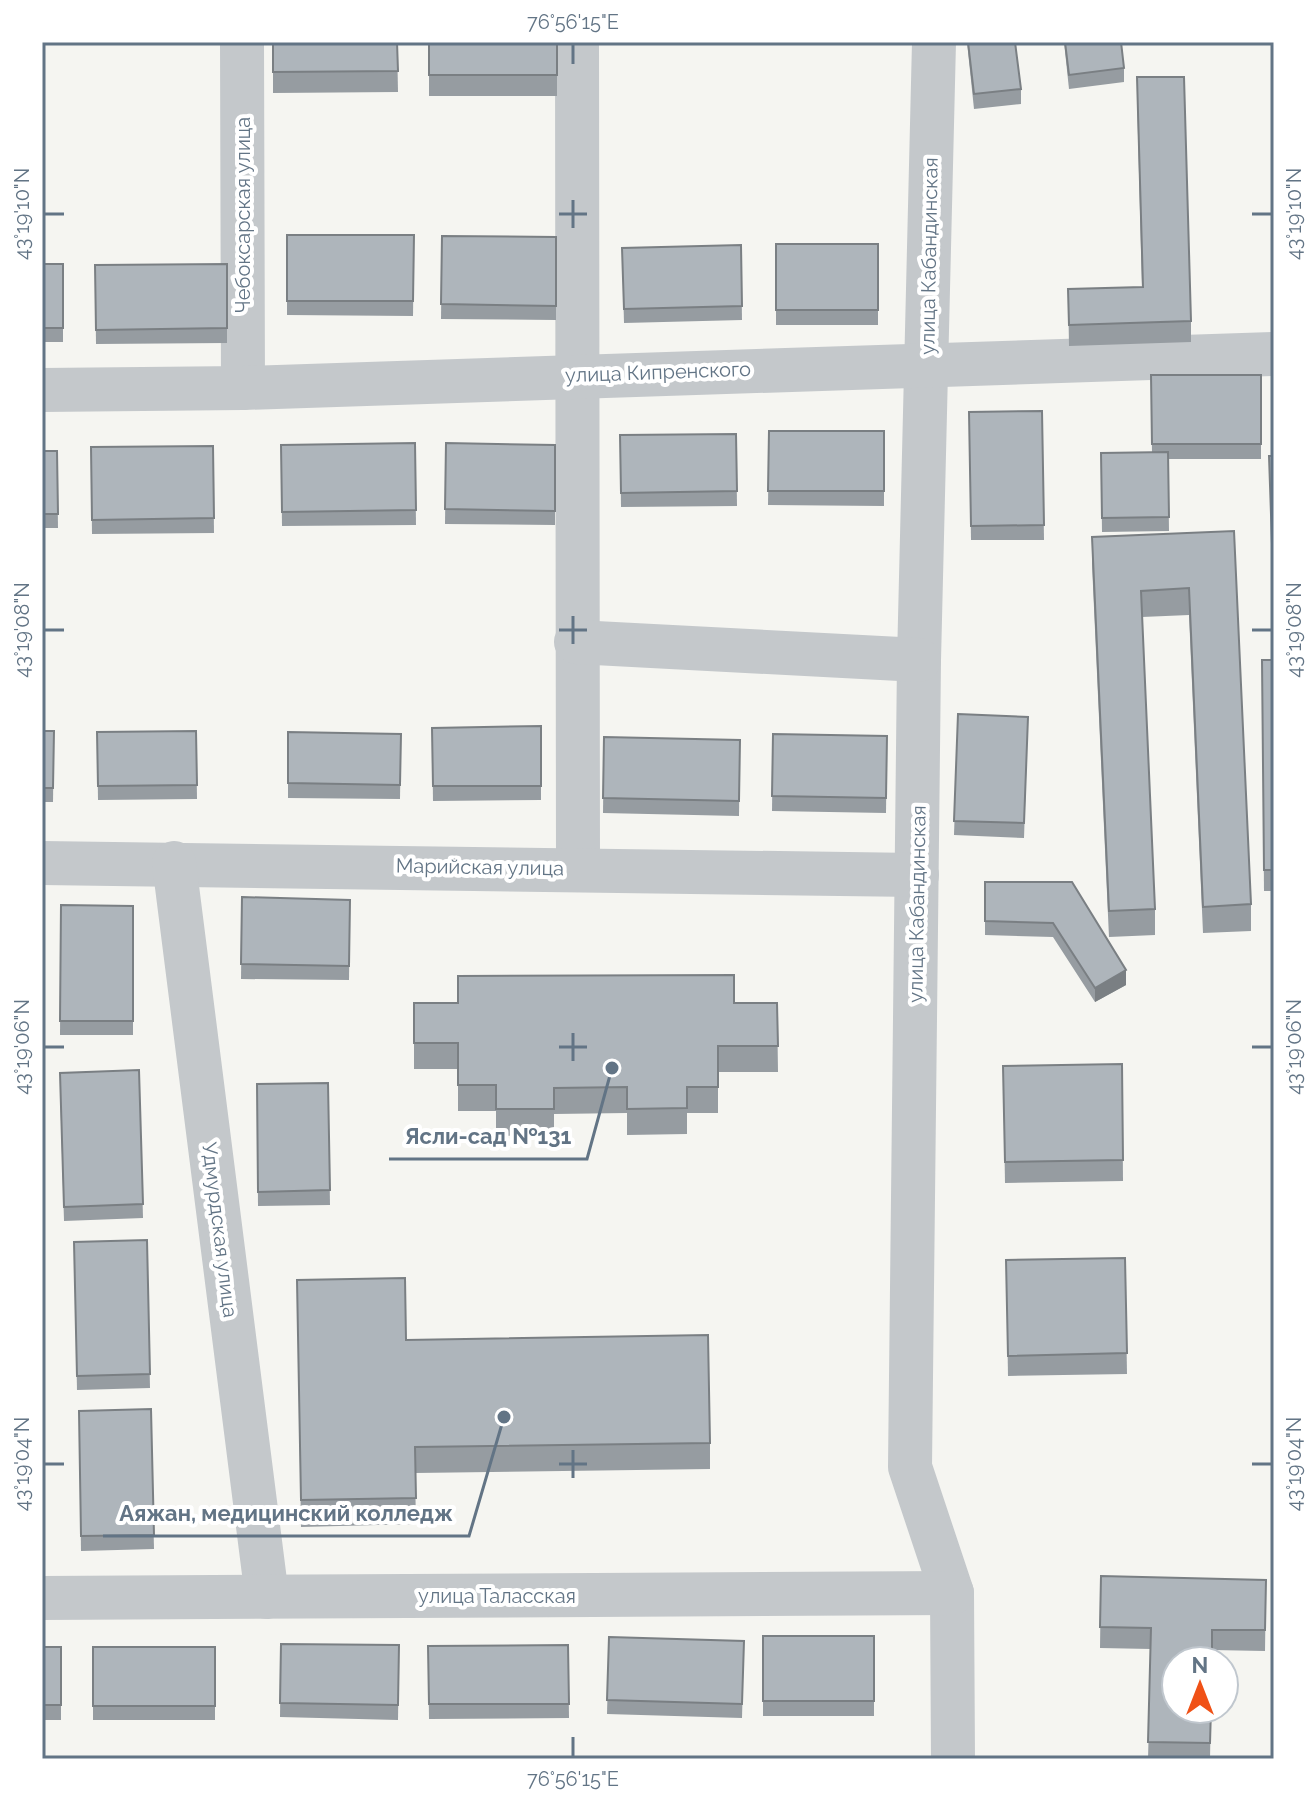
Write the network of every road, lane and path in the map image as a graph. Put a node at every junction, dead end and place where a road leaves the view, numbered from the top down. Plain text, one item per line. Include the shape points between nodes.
1 (242, 42) edge
2 (577, 42) edge
3 (934, 42) edge
4 (1274, 354) edge
5 (926, 365) junction
6 (575, 374) junction
7 (243, 388) junction
8 (42, 390) edge
9 (576, 642) junction
10 (919, 660) junction
11 (42, 863) edge
12 (174, 863) junction
13 (578, 868) junction
14 (917, 875) junction
15 (952, 1593) junction
16 (267, 1597) junction
17 (42, 1598) edge
18 (953, 1759) edge

1 - 7 street, Чебоксарская улица
2 - 6 street
3 - 5 street, улица Кабандинская
4 - 5 street, улица Кипренского
5 - 6 street, улица Кипренского
5 - 10 street, улица Кабандинская
6 - 7 street, улица Кипренского
6 - 9 street
7 - 8 street, улица Кипренского
9 - 10 street
9 - 13 street
10 - 14 street, улица Кабандинская
11 - 12 street, Марийская улица
12 - 13 street, Марийская улица
12 - 16 street, Удмурдская улица
13 - 14 street, Марийская улица
14 - 15 street, улица Кабандинская via 910,1467
15 - 16 street, улица Таласская
15 - 18 street, улица Кабандинская
16 - 17 street, улица Таласская

